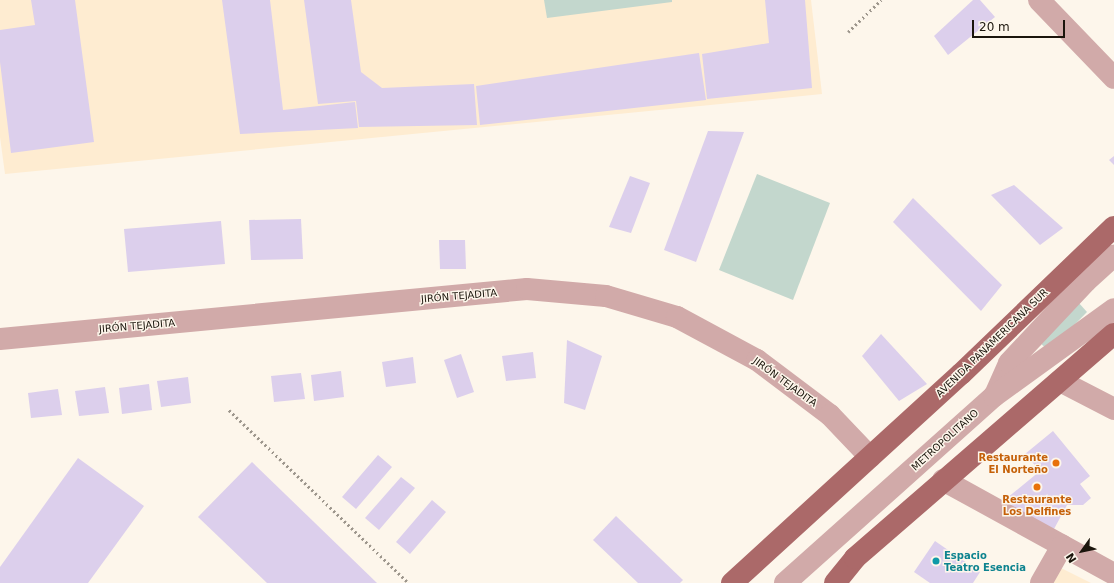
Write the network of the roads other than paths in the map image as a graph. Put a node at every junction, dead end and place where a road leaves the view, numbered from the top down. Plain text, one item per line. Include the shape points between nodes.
1 (1039, 0) edge
2 (1114, 78) edge
3 (1114, 226) edge
4 (1114, 256) edge
5 (1114, 309) edge
6 (1114, 334) edge
7 (0, 339) edge
8 (1060, 381) junction
9 (994, 396) junction
10 (1114, 409) edge
11 (870, 457) junction
12 (943, 480) junction
13 (1062, 546) junction
14 (1114, 574) edge
15 (732, 583) edge
16 (785, 583) edge
17 (835, 583) edge
18 (1041, 583) edge

1 - 2 street
3 - 11 main road, AVENIDA PANAMERICANA SUR via 961,374
4 - 9 street via 1086,281 1009,363
5 - 9 street, METROPOLITANO
6 - 8 main road
7 - 11 street, JIRÓN TEJADITA via 527,289 606,296 677,317 757,360 830,415
8 - 10 street
8 - 12 main road
9 - 16 street, METROPOLITANO
11 - 15 main road, AVENIDA PANAMERICANA SUR
12 - 13 street
12 - 17 main road via 855,558
13 - 14 street
13 - 18 street

